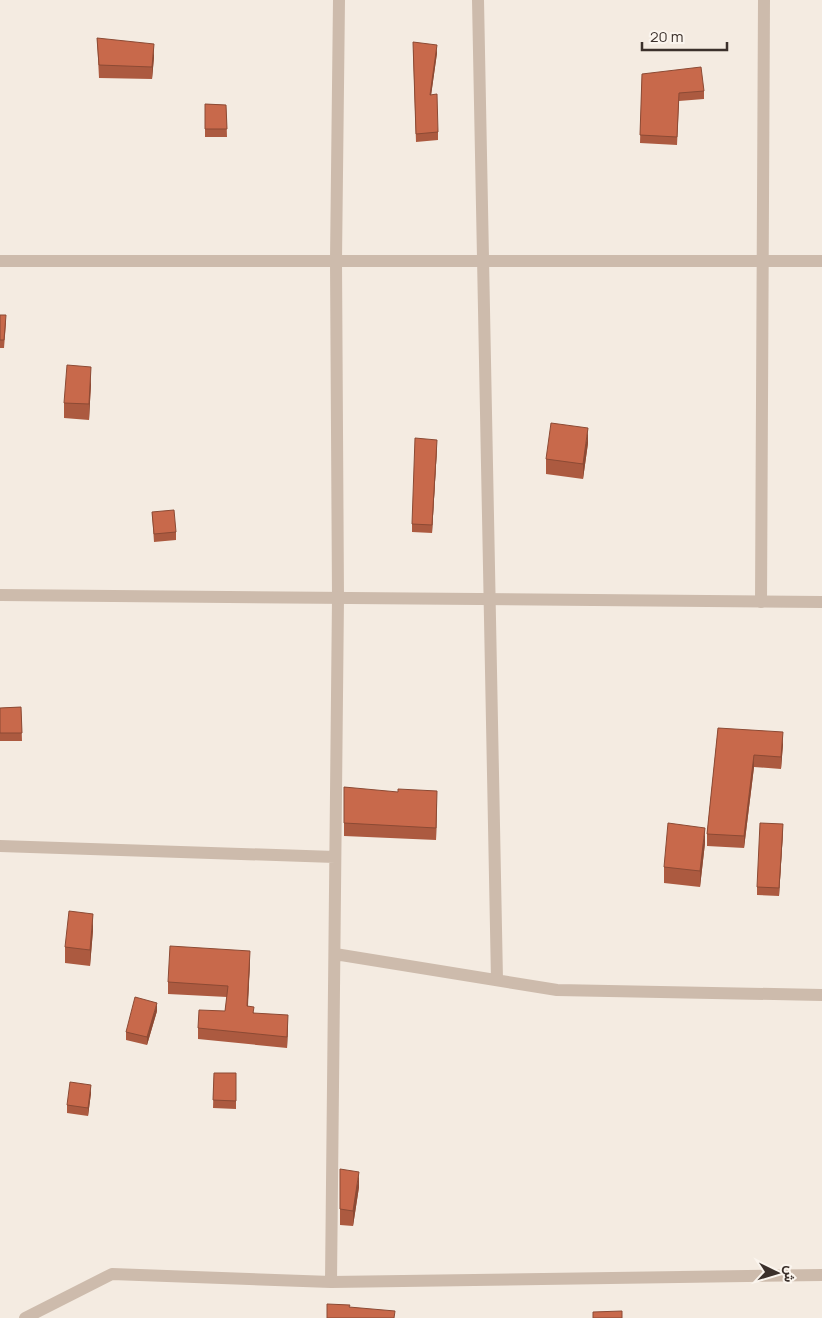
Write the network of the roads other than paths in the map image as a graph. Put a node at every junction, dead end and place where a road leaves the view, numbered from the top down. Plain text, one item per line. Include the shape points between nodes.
1 (339, 0) edge
2 (478, 0) edge
3 (764, 0) edge
4 (0, 261) edge
5 (336, 261) junction
6 (484, 261) junction
7 (763, 261) junction
8 (822, 261) edge
9 (0, 594) edge
10 (338, 598) junction
11 (490, 600) junction
12 (761, 602) junction
13 (822, 602) edge
14 (0, 846) edge
15 (335, 857) junction
16 (334, 954) junction
17 (498, 980) junction
18 (822, 995) edge
19 (822, 1275) edge
20 (331, 1282) junction
21 (25, 1318) edge

1 - 5 street
2 - 6 street
3 - 7 street
4 - 5 street
5 - 6 street
5 - 10 street
6 - 7 street
6 - 11 street
7 - 8 street
7 - 12 street
9 - 10 street
10 - 11 street
10 - 15 street
11 - 12 street
11 - 17 street
12 - 13 street
14 - 15 street
15 - 16 street
16 - 17 street
16 - 20 street
17 - 18 street via 557,990
19 - 20 street
20 - 21 street via 112,1274

